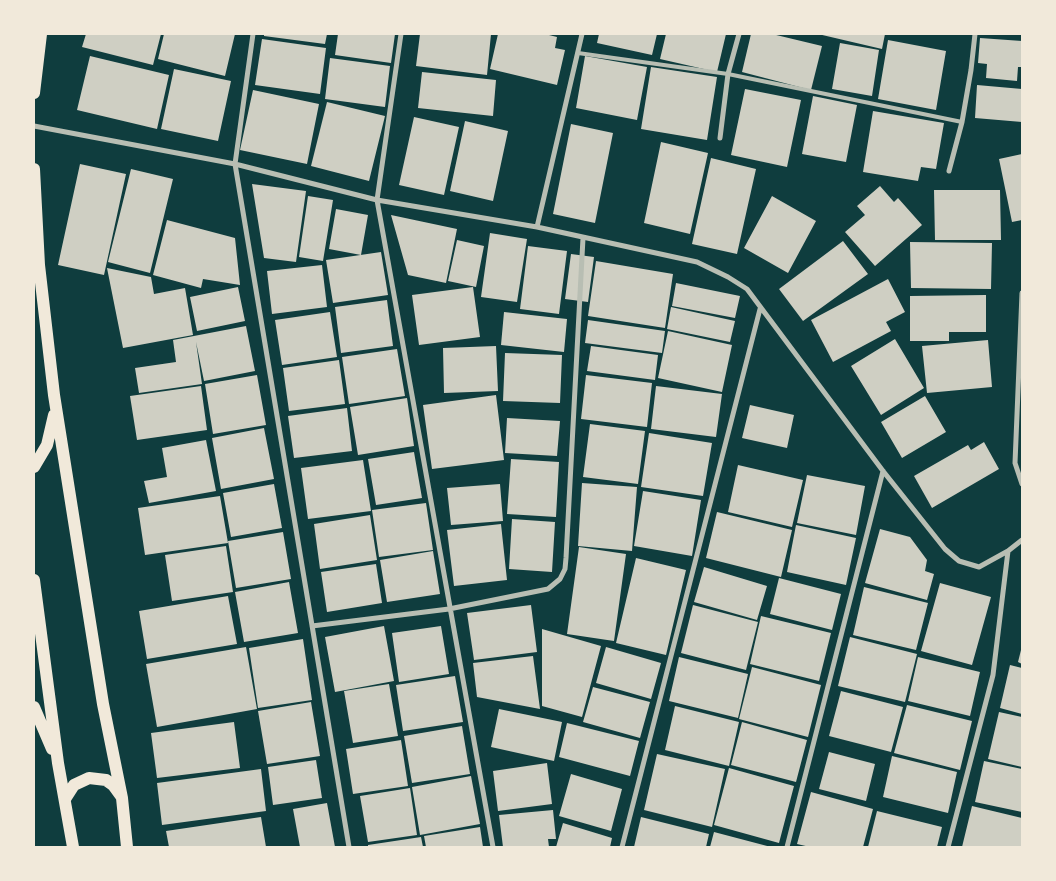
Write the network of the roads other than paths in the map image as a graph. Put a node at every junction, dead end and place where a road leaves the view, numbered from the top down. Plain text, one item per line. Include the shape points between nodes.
1 (41, 34) edge
2 (253, 34) edge
3 (401, 34) edge
4 (582, 34) edge
5 (739, 34) edge
6 (975, 34) edge
7 (578, 53) junction
8 (728, 74) junction
9 (34, 93) edge
10 (962, 122) junction
11 (34, 126) edge
12 (720, 138) dead end
13 (235, 164) junction
14 (34, 169) edge
15 (949, 171) dead end
16 (377, 200) junction
17 (537, 227) junction
18 (583, 238) junction
19 (1022, 293) edge
20 (760, 309) junction
21 (54, 395) junction
22 (34, 467) edge
23 (883, 471) junction
24 (1022, 484) edge
25 (1022, 540) edge
26 (1008, 551) junction
27 (34, 580) edge
28 (449, 609) junction
29 (312, 626) junction
30 (34, 707) edge
31 (58, 763) junction
32 (122, 798) junction
33 (65, 799) junction
34 (73, 847) edge
35 (127, 847) edge
36 (349, 847) edge
37 (492, 847) edge
38 (622, 847) edge
39 (787, 847) edge
40 (948, 847) edge

1 - 9 main road
2 - 13 street
3 - 16 street
4 - 7 street
5 - 8 street
6 - 10 street
7 - 8 lane
7 - 17 street
8 - 10 lane
8 - 12 street
10 - 15 street
11 - 13 street
13 - 16 street
13 - 29 street
14 - 21 main road
16 - 17 street
16 - 28 street
17 - 18 street
18 - 20 street via 697,262 747,289
18 - 28 street via 565,569 560,579 548,589
19 - 24 street via 1015,464
20 - 23 street
20 - 38 street
21 - 22 main road via 52,430
21 - 32 main road via 103,704
23 - 26 street via 945,549 960,561 979,567
23 - 39 street
25 - 26 street
26 - 40 street via 993,675
27 - 31 main road
28 - 29 street
28 - 37 street
29 - 36 street
30 - 31 main road
31 - 33 main road
32 - 33 main road via 106,780 89,778 74,785
32 - 35 main road
33 - 34 main road

